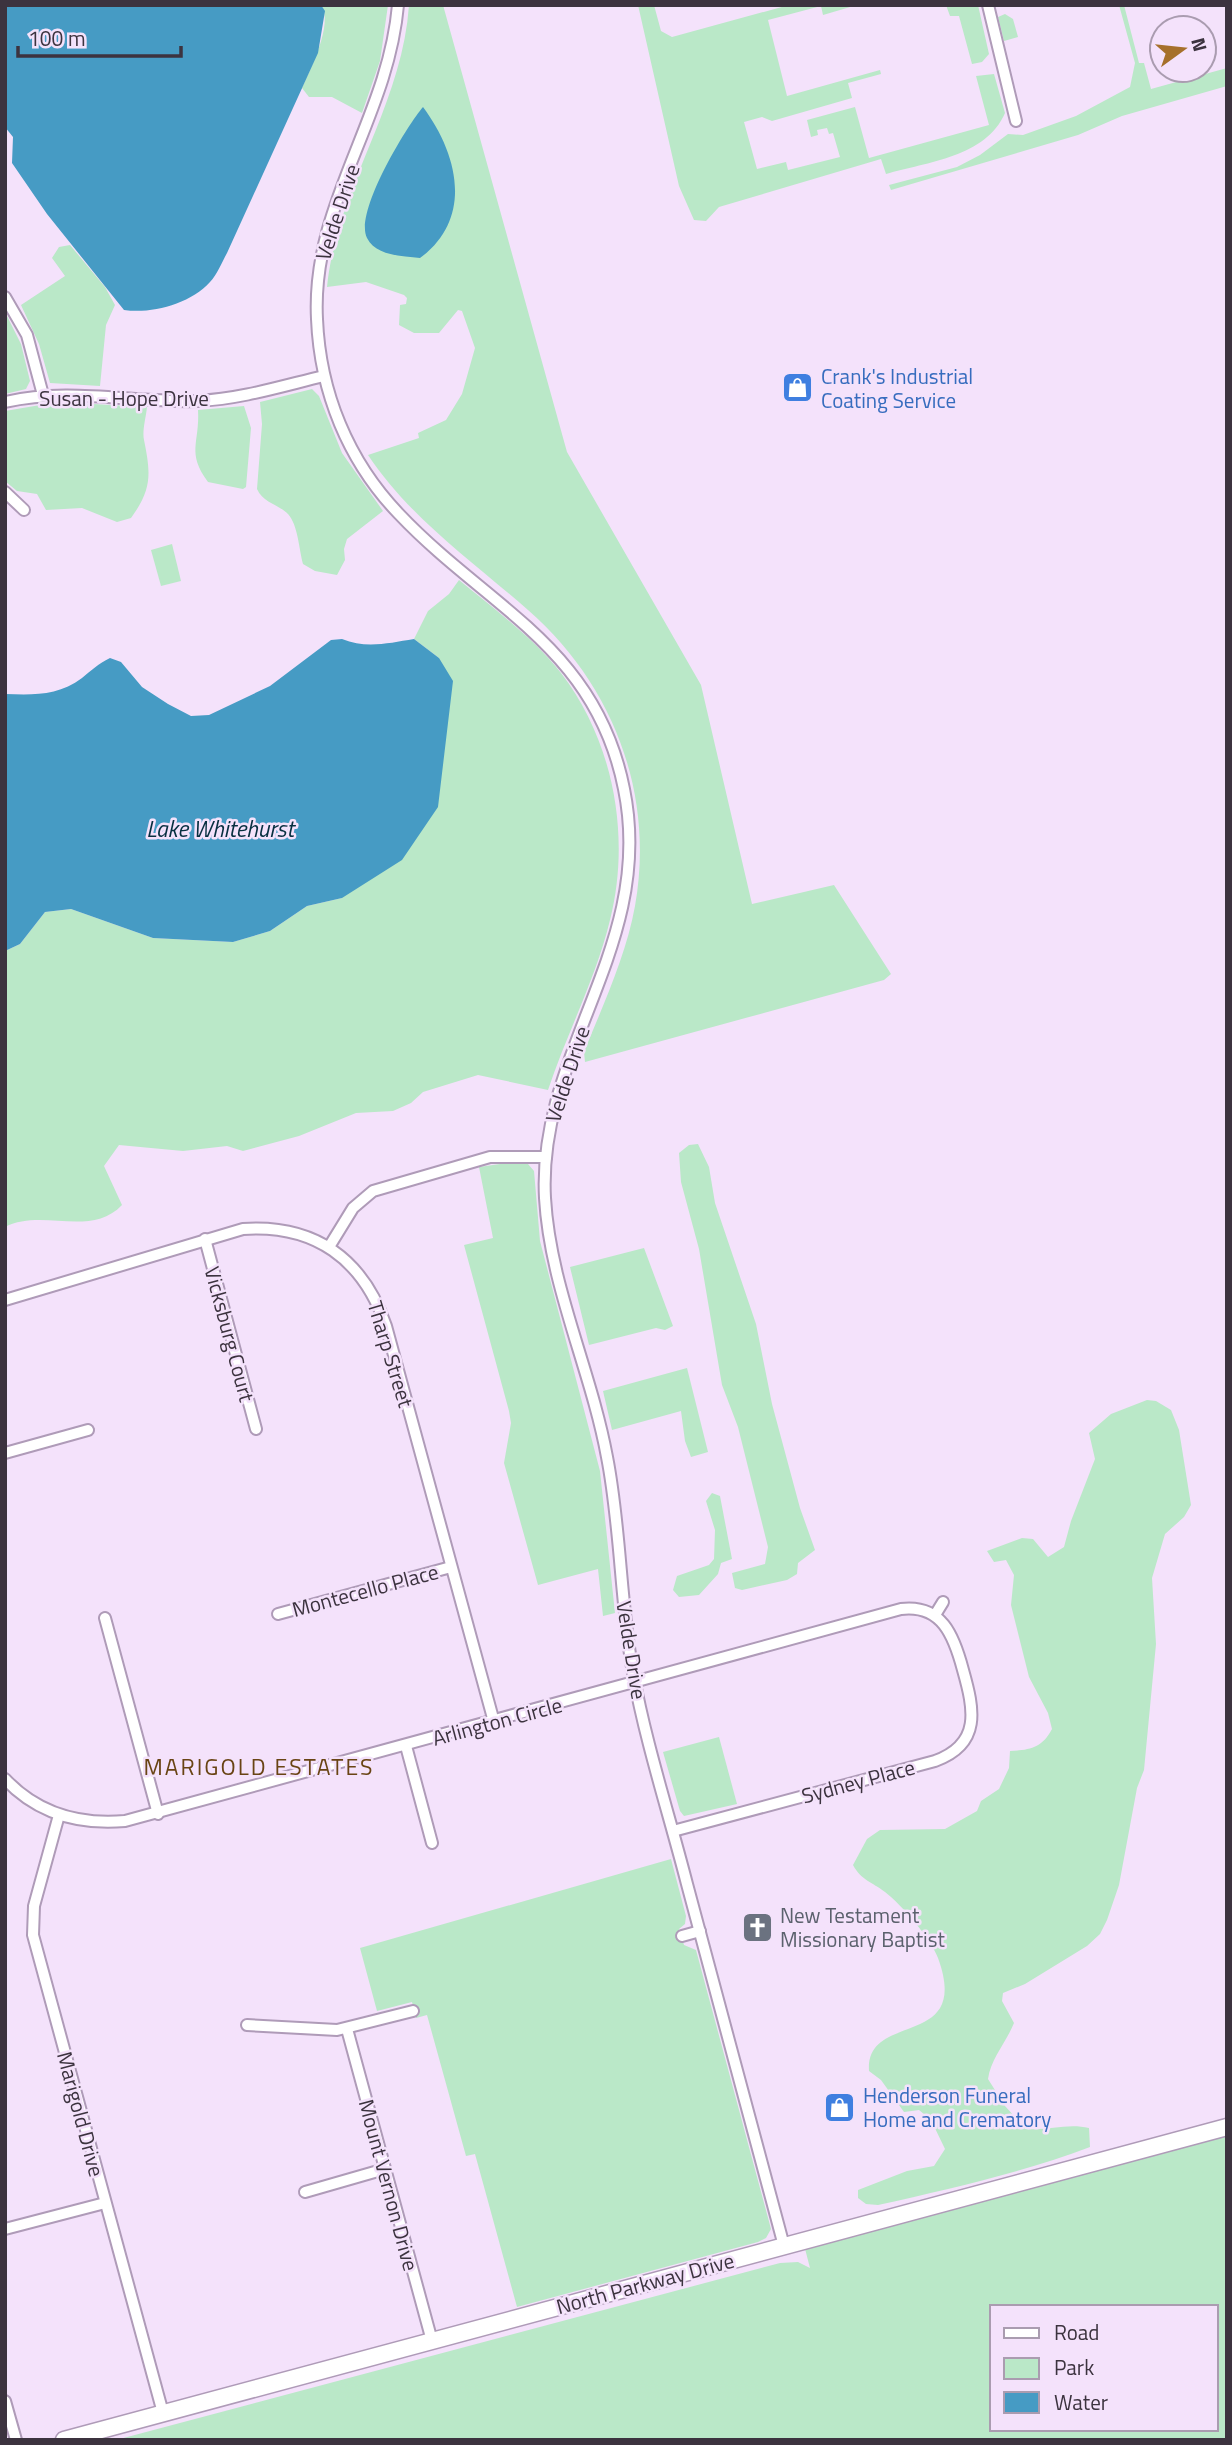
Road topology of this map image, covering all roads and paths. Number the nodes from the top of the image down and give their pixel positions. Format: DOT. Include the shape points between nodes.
graph roads {
  1 [pos="398,5"];
  2 [pos="988,5"];
  3 [pos="1016,121"];
  4 [pos="5,297"];
  5 [pos="324,376"];
  6 [pos="43,395"];
  7 [pos="5,402"];
  8 [pos="5,492"];
  9 [pos="24,510"];
  10 [pos="546,1157"];
  11 [pos="205,1239"];
  12 [pos="329,1247"];
  13 [pos="5,1300"];
  14 [pos="256,1429"];
  15 [pos="88,1430"];
  16 [pos="5,1453"];
  17 [pos="452,1567"];
  18 [pos="943,1602"];
  19 [pos="278,1614"];
  20 [pos="935,1615"];
  21 [pos="105,1618"];
  22 [pos="635,1683"];
  23 [pos="494,1722"];
  24 [pos="406,1746"];
  25 [pos="5,1779"];
  26 [pos="158,1814"];
  27 [pos="59,1815"];
  28 [pos="673,1831"];
  29 [pos="432,1843"];
  30 [pos="700,1931"];
  31 [pos="682,1936"];
  32 [pos="413,2011"];
  33 [pos="247,2025"];
  34 [pos="347,2029"];
  35 [pos="1227,2127"];
  36 [pos="385,2169"];
  37 [pos="305,2192"];
  38 [pos="105,2203"];
  39 [pos="5,2230"];
  40 [pos="784,2246"];
  41 [pos="432,2341"];
  42 [pos="5,2401"];
  43 [pos="163,2413"];
  44 [pos="16,2440"];
  45 [pos="64,2440"];
  1 -- 5 [label="street, Velde Drive" via="386,76 336,201 321,253 317,313"];
  2 -- 3 [label="street"];
  4 -- 6 [label="street" via="27,335"];
  5 -- 6 [label="street, Susan - Hope Drive" via="242,396 198,401"];
  5 -- 10 [label="street, Velde Drive" via="346,438 372,481 416,531 530,626 562,660 599,718 620,769 629,829 625,901 607,964 557,1095"];
  6 -- 7 [label="street, Susan - Hope Drive"];
  8 -- 9 [label="street"];
  10 -- 12 [label="street" via="490,1157 373,1191 353,1208"];
  10 -- 22 [label="street, Velde Drive" via="551,1240 607,1457"];
  11 -- 12 [label="street, Tharp Street" via="263,1228 295,1233"];
  11 -- 13 [label="street, Tharp Street"];
  11 -- 14 [label="street, Vicksburg Court"];
  12 -- 17 [label="street, Tharp Street" via="359,1272 382,1313"];
  15 -- 16 [label="street"];
  17 -- 19 [label="street, Montecello Place"];
  17 -- 23 [label="street, Tharp Street"];
  18 -- 20 [label="street"];
  20 -- 22 [label="street, Arlington Circle" via="901,1609"];
  20 -- 28 [label="street, Sydney Place" via="951,1632 973,1716 966,1738 949,1755"];
  21 -- 26 [label="street"];
  22 -- 23 [label="street, Arlington Circle"];
  22 -- 28 [label="street, Velde Drive"];
  23 -- 24 [label="street, Arlington Circle"];
  24 -- 26 [label="street, Arlington Circle"];
  24 -- 29 [label="street"];
  25 -- 27 [label="street, Arlington Circle" via="27,1799"];
  26 -- 27 [label="street, Arlington Circle" via="107,1823"];
  27 -- 38 [label="street, Marigold Drive" via="34,1906 33,1935"];
  28 -- 30 [label="street, Velde Drive"];
  30 -- 31 [label="street"];
  30 -- 40 [label="street, Velde Drive"];
  32 -- 34 [label="street"];
  33 -- 34 [label="street"];
  34 -- 36 [label="street, Mount Vernon Drive"];
  35 -- 40 [label="main road, North Parkway Drive"];
  36 -- 37 [label="street"];
  36 -- 41 [label="street, Mount Vernon Drive"];
  38 -- 39 [label="street"];
  38 -- 43 [label="street, Marigold Drive"];
  40 -- 41 [label="main road, North Parkway Drive"];
  41 -- 43 [label="main road, North Parkway Drive"];
  42 -- 44 [label="street"];
  43 -- 45 [label="main road, North Parkway Drive"];
}
